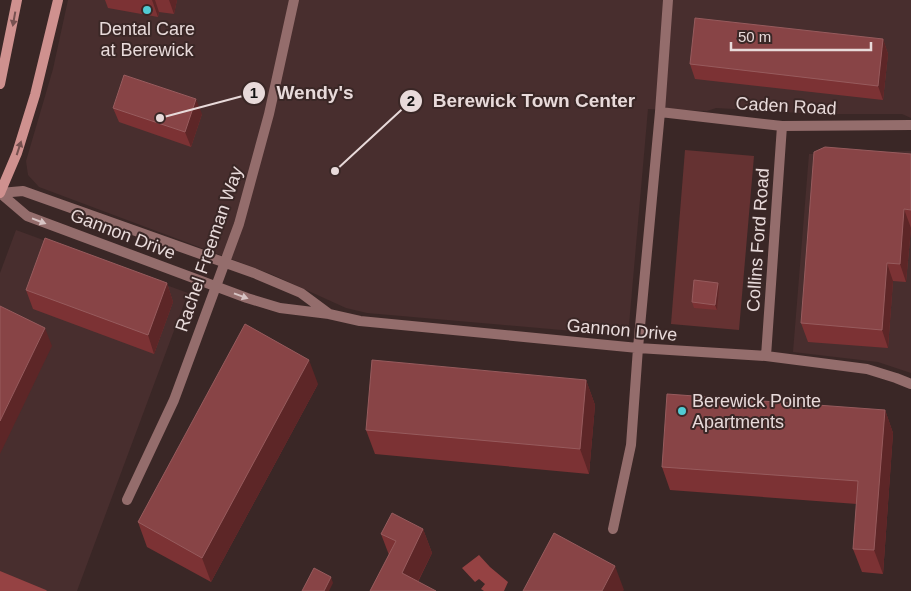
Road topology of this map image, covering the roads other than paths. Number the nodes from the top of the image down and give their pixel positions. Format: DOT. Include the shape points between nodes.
graph roads {
  1 [pos="17,0"];
  2 [pos="58,0"];
  3 [pos="294,0"];
  4 [pos="668,0"];
  5 [pos="0,84"];
  6 [pos="660,112"];
  7 [pos="911,125"];
  8 [pos="782,126"];
  9 [pos="0,193"];
  10 [pos="224,262"];
  11 [pos="215,286"];
  12 [pos="329,314"];
  13 [pos="638,348"];
  14 [pos="766,356"];
  15 [pos="911,384"];
  16 [pos="127,500"];
  17 [pos="613,529"];
  1 -- 5 [label="street, one-way"];
  9 -- 2 [label="street, one-way" via="17,153 35,95"];
  3 -- 10 [label="street, Rachel Freeman Way" via="270,114 239,224"];
  4 -- 6 [label="street"];
  6 -- 8 [label="street, Caden Road"];
  6 -- 13 [label="street"];
  7 -- 8 [label="street, Caden Road"];
  8 -- 14 [label="street, Collins Ford Road"];
  10 -- 11 [label="street, Rachel Freeman Way"];
  10 -- 11 [label="street, Gannon Drive, one-way" via="23,192 0,193 28,216"];
  10 -- 12 [label="street, Gannon Drive" via="301,293"];
  11 -- 12 [label="street, Gannon Drive, one-way" via="280,308"];
  11 -- 16 [label="street, Rachel Freeman Way" via="174,400"];
  12 -- 13 [label="street, Gannon Drive" via="360,321"];
  13 -- 14 [label="street, Gannon Drive"];
  13 -- 17 [label="street" via="631,446"];
  14 -- 15 [label="street, Gannon Drive" via="867,369"];
}
